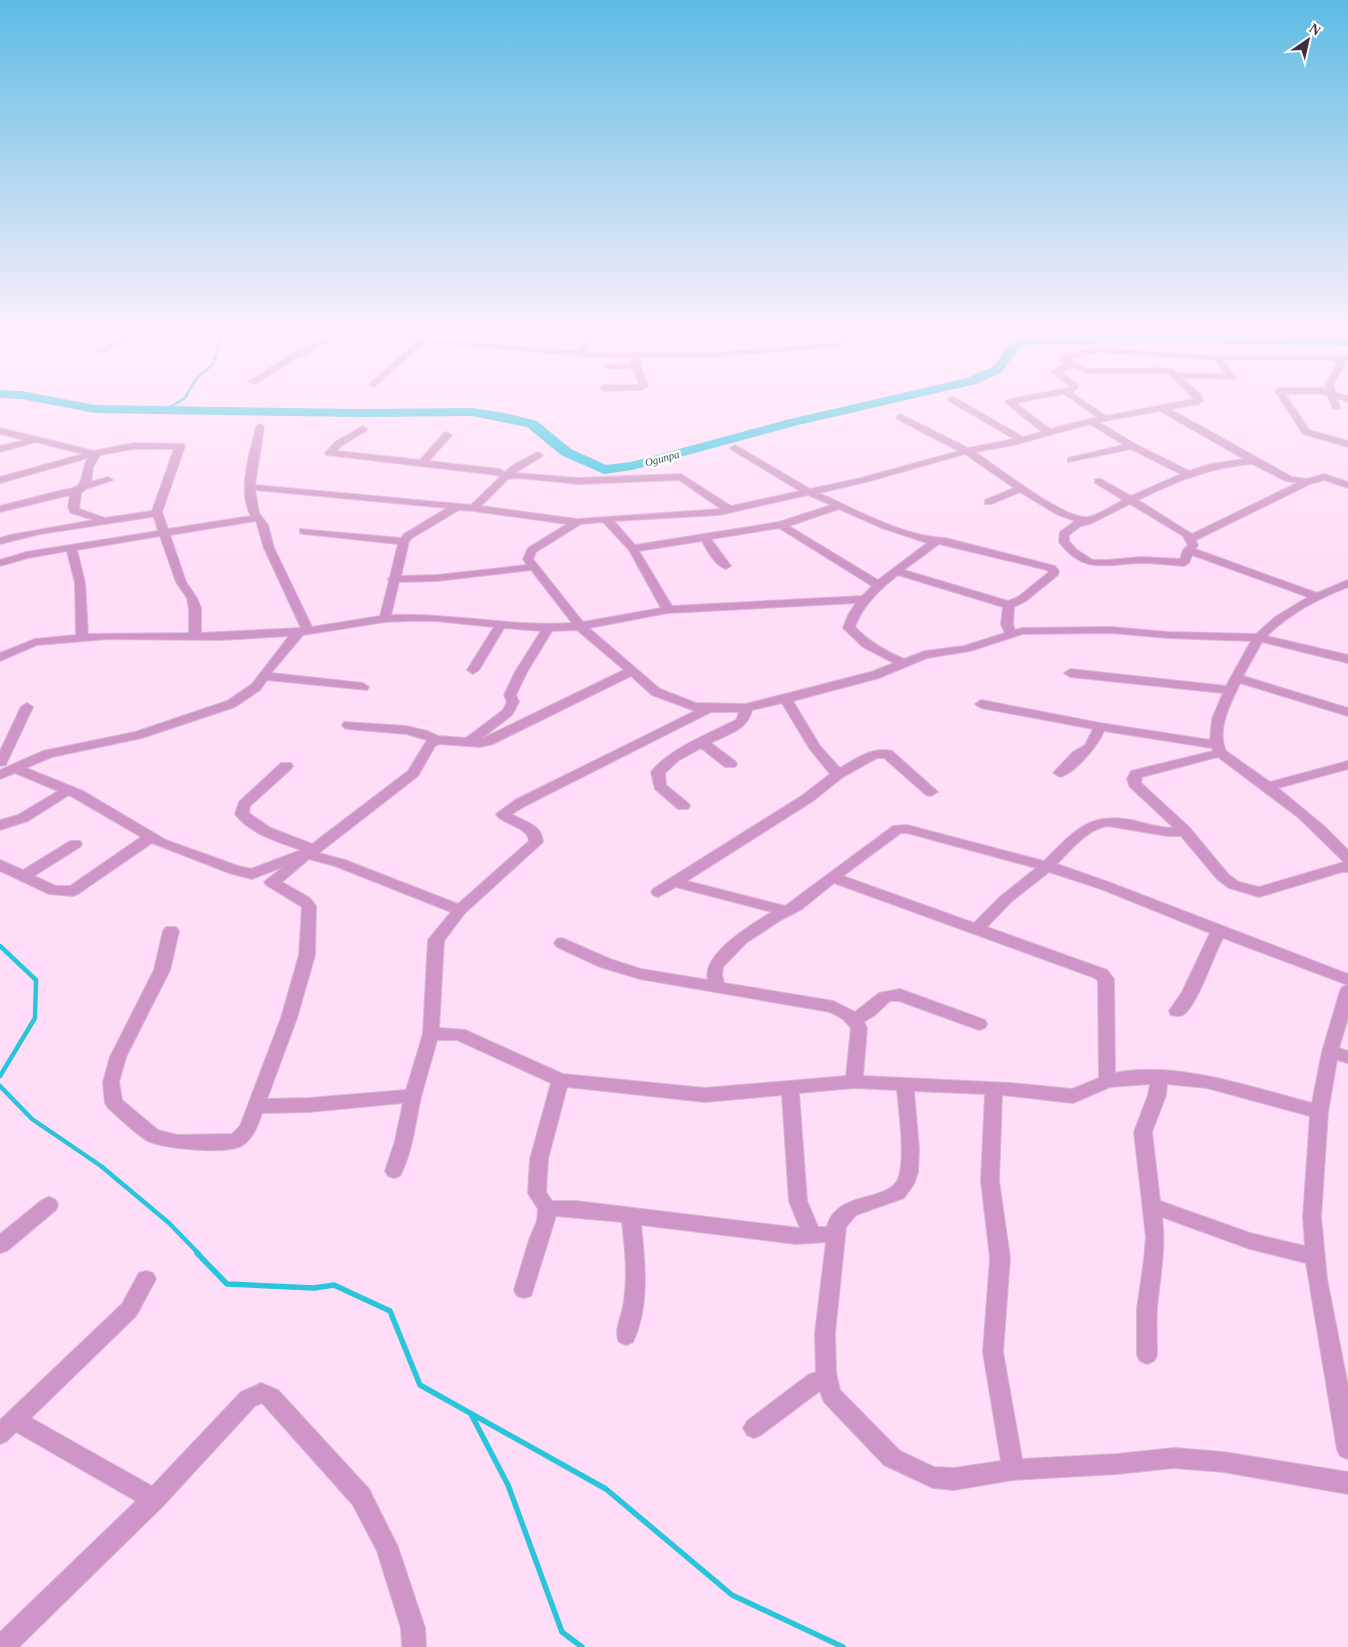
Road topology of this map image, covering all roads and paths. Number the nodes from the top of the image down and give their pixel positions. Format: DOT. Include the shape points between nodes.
graph roads {
  1 [pos="964,406"];
  2 [pos="1014,406"];
  3 [pos="1086,406"];
  4 [pos="1173,406"];
  5 [pos="1289,406"];
  6 [pos="1162,408"];
  7 [pos="900,417"];
  8 [pos="1105,419"];
  9 [pos="1091,421"];
  10 [pos="260,427"];
  11 [pos="364,429"];
  12 [pos="0,431"];
  13 [pos="1048,433"];
  14 [pos="447,435"];
  15 [pos="38,439"];
  16 [pos="1022,440"];
  17 [pos="1348,444"];
  18 [pos="1132,446"];
  19 [pos="735,448"];
  20 [pos="0,449"];
  21 [pos="967,451"];
  22 [pos="96,454"];
  23 [pos="538,455"];
  24 [pos="1071,460"];
  25 [pos="1254,461"];
  26 [pos="422,464"];
  27 [pos="1186,473"];
  28 [pos="506,477"];
  29 [pos="0,480"];
  30 [pos="108,480"];
  31 [pos="1098,481"];
  32 [pos="1307,482"];
  33 [pos="1348,485"];
  34 [pos="85,486"];
  35 [pos="251,488"];
  36 [pos="1022,488"];
  37 [pos="76,492"];
  38 [pos="809,492"];
  39 [pos="988,502"];
  40 [pos="1131,502"];
  41 [pos="841,505"];
  42 [pos="456,507"];
  43 [pos="473,508"];
  44 [pos="0,510"];
  45 [pos="730,510"];
  46 [pos="158,514"];
  47 [pos="258,518"];
  48 [pos="606,518"];
  49 [pos="1084,520"];
  50 [pos="106,521"];
  51 [pos="577,522"];
  52 [pos="781,525"];
  53 [pos="0,530"];
  54 [pos="304,531"];
  55 [pos="164,533"];
  56 [pos="19,535"];
  57 [pos="705,537"];
  58 [pos="1190,539"];
  59 [pos="0,541"];
  60 [pos="404,541"];
  61 [pos="935,542"];
  62 [pos="71,548"];
  63 [pos="633,549"];
  64 [pos="1188,550"];
  65 [pos="0,563"];
  66 [pos="726,566"];
  67 [pos="534,567"];
  68 [pos="898,572"];
  69 [pos="393,579"];
  70 [pos="1348,583"];
  71 [pos="878,586"];
  72 [pos="1316,596"];
  73 [pos="865,599"];
  74 [pos="1009,605"];
  75 [pos="668,610"];
  76 [pos="385,620"];
  77 [pos="501,624"];
  78 [pos="580,626"];
  79 [pos="548,628"];
  80 [pos="303,631"];
  81 [pos="1011,634"];
  82 [pos="195,636"];
  83 [pos="1259,638"];
  84 [pos="82,639"];
  85 [pos="0,657"];
  86 [pos="1348,659"];
  87 [pos="904,663"];
  88 [pos="473,670"];
  89 [pos="632,671"];
  90 [pos="1070,673"];
  91 [pos="263,676"];
  92 [pos="1233,684"];
  93 [pos="363,687"];
  94 [pos="786,699"];
  95 [pos="981,704"];
  96 [pos="27,707"];
  97 [pos="708,708"];
  98 [pos="746,708"];
  99 [pos="1348,712"];
  100 [pos="348,725"];
  101 [pos="1100,727"];
  102 [pos="436,740"];
  103 [pos="469,742"];
  104 [pos="703,744"];
  105 [pos="1218,749"];
  106 [pos="730,764"];
  107 [pos="1348,764"];
  108 [pos="286,766"];
  109 [pos="5,767"];
  110 [pos="1060,773"];
  111 [pos="838,774"];
  112 [pos="1268,787"];
  113 [pos="68,790"];
  114 [pos="931,792"];
  115 [pos="683,806"];
  116 [pos="0,826"];
  117 [pos="1184,830"];
  118 [pos="150,838"];
  119 [pos="75,844"];
  120 [pos="310,851"];
  121 [pos="1348,860"];
  122 [pos="0,865"];
  123 [pos="1047,866"];
  124 [pos="1348,867"];
  125 [pos="252,874"];
  126 [pos="25,875"];
  127 [pos="832,877"];
  128 [pos="272,882"];
  129 [pos="674,882"];
  130 [pos="658,892"];
  131 [pos="460,910"];
  132 [pos="787,911"];
  133 [pos="977,929"];
  134 [pos="171,930"];
  135 [pos="1218,931"];
  136 [pos="562,943"];
  137 [pos="1348,980"];
  138 [pos="717,986"];
  139 [pos="1348,991"];
  140 [pos="1178,1011"];
  141 [pos="855,1020"];
  142 [pos="980,1024"];
  143 [pos="431,1034"];
  144 [pos="1330,1052"];
  145 [pos="1348,1057"];
  146 [pos="1159,1077"];
  147 [pos="560,1080"];
  148 [pos="1107,1081"];
  149 [pos="854,1082"];
  150 [pos="905,1083"];
  151 [pos="790,1087"];
  152 [pos="994,1088"];
  153 [pos="413,1096"];
  154 [pos="257,1106"];
  155 [pos="1320,1112"];
  156 [pos="394,1171"];
  157 [pos="49,1205"];
  158 [pos="1150,1205"];
  159 [pos="547,1208"];
  160 [pos="631,1217"];
  161 [pos="836,1234"];
  162 [pos="813,1236"];
  163 [pos="0,1245"];
  164 [pos="1315,1257"];
  165 [pos="146,1280"];
  166 [pos="524,1290"];
  167 [pos="626,1336"];
  168 [pos="1147,1355"];
  169 [pos="828,1378"];
  170 [pos="6,1427"];
  171 [pos="754,1428"];
  172 [pos="1348,1448"];
  173 [pos="1012,1470"];
  174 [pos="1348,1483"];
  175 [pos="154,1499"];
  176 [pos="2,1647"];
  177 [pos="414,1647"];
  1 -- 16 [label="street"];
  2 -- 13 [label="street"];
  3 -- 8 [label="street"];
  4 -- 6 [label="street"];
  5 -- 17 [label="street" via="1306,432"];
  6 -- 8 [label="street"];
  6 -- 25 [label="street"];
  7 -- 21 [label="street"];
  8 -- 9 [label="street"];
  9 -- 13 [label="street"];
  9 -- 18 [label="street"];
  10 -- 35 [label="street"];
  11 -- 26 [label="street" via="338,444 330,453"];
  12 -- 15 [label="street"];
  13 -- 16 [label="street"];
  14 -- 26 [label="street"];
  15 -- 20 [label="street"];
  15 -- 22 [label="street"];
  16 -- 21 [label="street"];
  18 -- 24 [label="street"];
  18 -- 27 [label="street"];
  19 -- 38 [label="street"];
  21 -- 36 [label="street"];
  21 -- 38 [label="street"];
  22 -- 29 [label="street"];
  22 -- 34 [label="street" via="88,468"];
  22 -- 46 [label="street" via="132,446 181,447"];
  23 -- 28 [label="street"];
  25 -- 27 [label="street"];
  25 -- 32 [label="street" via="1289,479"];
  26 -- 28 [label="street" via="499,472"];
  27 -- 40 [label="street"];
  28 -- 43 [label="street"];
  28 -- 45 [label="street" via="520,475 579,481 681,477"];
  30 -- 34 [label="street"];
  31 -- 40 [label="street"];
  32 -- 33 [label="street" via="1324,477 1341,478"];
  32 -- 58 [label="street"];
  34 -- 37 [label="street"];
  35 -- 42 [label="street"];
  35 -- 47 [label="street" via="254,514"];
  36 -- 39 [label="street"];
  36 -- 49 [label="street" via="1062,514"];
  37 -- 44 [label="street"];
  37 -- 50 [label="street" via="75,511"];
  38 -- 41 [label="street"];
  38 -- 45 [label="street"];
  40 -- 49 [label="street"];
  40 -- 58 [label="street" via="1182,531"];
  41 -- 52 [label="street"];
  41 -- 61 [label="street" via="886,526"];
  42 -- 43 [label="street"];
  42 -- 60 [label="street"];
  43 -- 51 [label="street"];
  45 -- 48 [label="street"];
  46 -- 50 [label="street"];
  46 -- 55 [label="street"];
  47 -- 55 [label="street"];
  47 -- 80 [label="street"];
  48 -- 51 [label="street"];
  48 -- 63 [label="street"];
  49 -- 64 [label="street" via="1086,522 1064,534 1064,542 1082,560 1108,565 1141,560 1184,563"];
  50 -- 56 [label="street"];
  51 -- 67 [label="street" via="532,550 528,559"];
  52 -- 57 [label="street"];
  52 -- 71 [label="street"];
  53 -- 56 [label="street"];
  54 -- 60 [label="street"];
  55 -- 62 [label="street"];
  55 -- 82 [label="street" via="181,582 194,603"];
  56 -- 59 [label="street"];
  57 -- 63 [label="street"];
  57 -- 66 [label="street"];
  58 -- 64 [label="street" via="1193,545"];
  60 -- 69 [label="street"];
  61 -- 68 [label="street"];
  61 -- 74 [label="street" via="945,541 1054,571 1022,599"];
  62 -- 65 [label="street"];
  62 -- 84 [label="street" via="80,583"];
  63 -- 75 [label="street"];
  64 -- 72 [label="street"];
  67 -- 69 [label="street" via="446,577"];
  67 -- 78 [label="street"];
  68 -- 71 [label="street"];
  68 -- 74 [label="street"];
  69 -- 76 [label="street"];
  70 -- 72 [label="street"];
  71 -- 73 [label="street"];
  72 -- 83 [label="street" via="1294,608"];
  73 -- 75 [label="street"];
  73 -- 87 [label="street" via="851,618 849,628 857,638 881,654"];
  74 -- 81 [label="street" via="1007,624"];
  75 -- 78 [label="street"];
  76 -- 77 [label="street" via="435,618"];
  76 -- 80 [label="street"];
  77 -- 79 [label="street"];
  77 -- 88 [label="street"];
  78 -- 79 [label="street"];
  78 -- 89 [label="street"];
  79 -- 103 [label="street" via="510,695 513,702 508,712"];
  80 -- 82 [label="street"];
  80 -- 91 [label="street"];
  81 -- 83 [label="street" via="1022,631 1111,630"];
  81 -- 87 [label="street" via="966,649 925,655"];
  82 -- 84 [label="street" via="129,635"];
  83 -- 86 [label="street"];
  83 -- 92 [label="street"];
  84 -- 85 [label="street" via="35,642"];
  87 -- 94 [label="street"];
  89 -- 97 [label="street" via="656,692 694,707"];
  89 -- 103 [label="street" via="495,738 480,743"];
  90 -- 92 [label="street"];
  91 -- 93 [label="street"];
  91 -- 109 [label="street" via="256,686 231,704 138,735 48,754"];
  92 -- 99 [label="street"];
  92 -- 105 [label="street" via="1218,718"];
  94 -- 98 [label="street"];
  94 -- 111 [label="street" via="815,748"];
  95 -- 101 [label="street"];
  96 -- 109 [label="street"];
  97 -- 98 [label="street"];
  97 -- 131 [label="street" via="503,814 507,819 533,830 536,842"];
  98 -- 104 [label="street" via="744,719"];
  100 -- 102 [label="street" via="406,730"];
  101 -- 105 [label="street"];
  101 -- 110 [label="street" via="1084,754 1078,755"];
  102 -- 103 [label="street"];
  102 -- 120 [label="street" via="430,744 413,773"];
  104 -- 106 [label="street"];
  104 -- 115 [label="street" via="658,772 660,786"];
  105 -- 112 [label="street"];
  105 -- 117 [label="street" via="1136,774 1134,778 1136,784"];
  107 -- 112 [label="street"];
  108 -- 120 [label="street" via="244,805 242,814 251,822"];
  109 -- 113 [label="street"];
  111 -- 114 [label="street" via="882,753"];
  111 -- 129 [label="street" via="808,798"];
  112 -- 121 [label="street" via="1322,831"];
  113 -- 116 [label="street" via="23,818"];
  113 -- 118 [label="street"];
  117 -- 123 [label="street" via="1170,832 1117,821 1098,823 1088,828"];
  117 -- 124 [label="street" via="1223,877 1246,890 1259,892"];
  118 -- 125 [label="street"];
  118 -- 126 [label="street" via="73,891 54,890"];
  119 -- 126 [label="street"];
  120 -- 125 [label="street"];
  120 -- 128 [label="street"];
  120 -- 131 [label="street" via="316,858 340,863"];
  122 -- 126 [label="street"];
  123 -- 127 [label="street" via="898,829"];
  123 -- 133 [label="street" via="1006,898"];
  123 -- 135 [label="street"];
  125 -- 128 [label="street"];
  127 -- 132 [label="street"];
  127 -- 133 [label="street"];
  128 -- 154 [label="street" via="309,906 307,955 289,1018"];
  129 -- 130 [label="street"];
  129 -- 132 [label="street"];
  131 -- 143 [label="street" via="436,940"];
  132 -- 138 [label="street" via="741,938 723,957 714,974"];
  133 -- 148 [label="street" via="1101,974 1106,979"];
  134 -- 154 [label="street" via="162,970 118,1057 110,1082 114,1104 153,1136 177,1142 208,1143 236,1141 247,1130"];
  135 -- 137 [label="street"];
  135 -- 140 [label="street" via="1186,1001"];
  136 -- 138 [label="street" via="605,963 640,974"];
  138 -- 141 [label="street" via="833,1007"];
  139 -- 144 [label="street"];
  141 -- 142 [label="street" via="888,994 900,995"];
  141 -- 149 [label="street" via="858,1028"];
  143 -- 147 [label="street" via="459,1034"];
  143 -- 153 [label="street"];
  144 -- 145 [label="street"];
  144 -- 155 [label="street"];
  146 -- 148 [label="street"];
  146 -- 155 [label="street" via="1207,1082"];
  146 -- 158 [label="street" via="1157,1095 1143,1132"];
  147 -- 151 [label="street" via="705,1095"];
  147 -- 159 [label="street" via="539,1159 537,1193"];
  148 -- 152 [label="street" via="1073,1096"];
  149 -- 150 [label="street"];
  149 -- 151 [label="street"];
  150 -- 152 [label="street"];
  150 -- 161 [label="street" via="910,1149 905,1184 898,1193 849,1210 837,1224"];
  151 -- 162 [label="street" via="798,1200"];
  152 -- 173 [label="street" via="990,1181 1000,1258 993,1352"];
  153 -- 154 [label="street"];
  153 -- 156 [label="street"];
  155 -- 164 [label="street" via="1312,1217"];
  157 -- 163 [label="street"];
  158 -- 164 [label="street" via="1250,1241"];
  158 -- 168 [label="street" via="1156,1237 1147,1309"];
  159 -- 160 [label="street"];
  159 -- 166 [label="street" via="546,1221"];
  160 -- 162 [label="street"];
  160 -- 167 [label="street" via="636,1268 634,1302"];
  161 -- 162 [label="street"];
  161 -- 169 [label="street" via="825,1334"];
  164 -- 172 [label="street"];
  165 -- 170 [label="street" via="128,1310"];
  169 -- 171 [label="street" via="815,1382"];
  169 -- 173 [label="street" via="831,1395 892,1458 933,1477 954,1478"];
  170 -- 175 [label="street"];
  173 -- 174 [label="street" via="1174,1458 1223,1462"];
  175 -- 176 [label="street"];
  175 -- 177 [label="street" via="248,1399 260,1393 271,1397 361,1497 387,1547 413,1628"];
}
